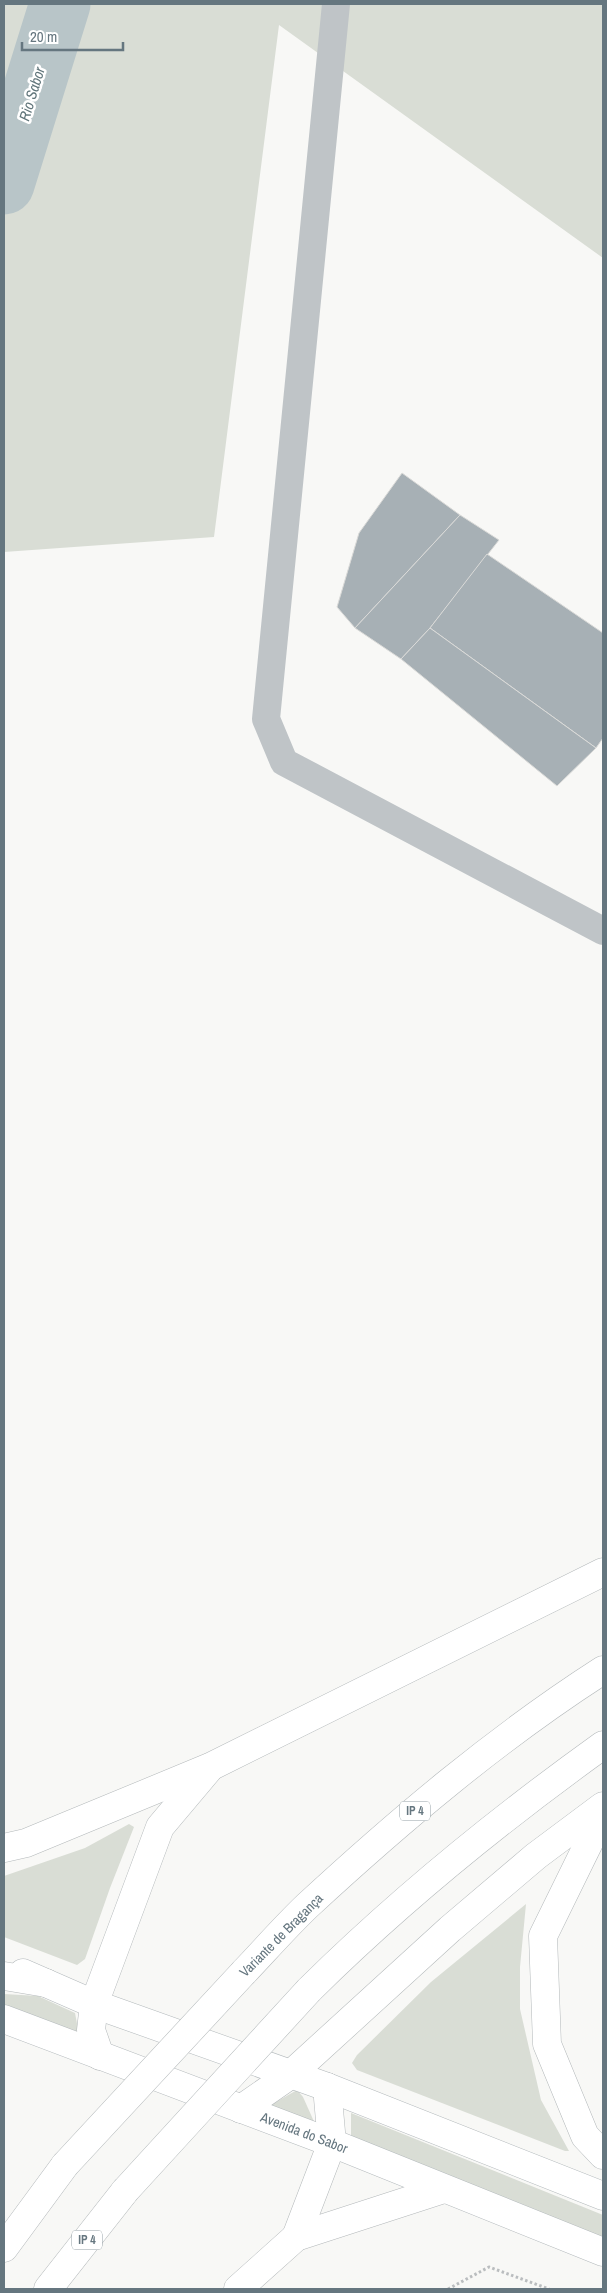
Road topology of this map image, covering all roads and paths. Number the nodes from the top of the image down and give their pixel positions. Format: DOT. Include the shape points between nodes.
graph roads {
  1 [pos="336,4"];
  2 [pos="603,931"];
  3 [pos="603,1572"];
  4 [pos="603,1670"];
  5 [pos="603,1745"];
  6 [pos="210,1767"];
  7 [pos="603,1806"];
  8 [pos="603,1814"];
  9 [pos="4,1848"];
  10 [pos="4,1965"];
  11 [pos="4,1976"];
  12 [pos="46,1983"];
  13 [pos="94,2004"];
  14 [pos="4,2019"];
  15 [pos="100,2056"];
  16 [pos="290,2075"];
  17 [pos="326,2087"];
  18 [pos="241,2109"];
  19 [pos="332,2143"];
  20 [pos="603,2155"];
  21 [pos="444,2189"];
  22 [pos="603,2196"];
  23 [pos="296,2237"];
  24 [pos="4,2248"];
  25 [pos="603,2252"];
  26 [pos="48,2289"];
  27 [pos="238,2289"];
  28 [pos="448,2289"];
  29 [pos="549,2289"];
  1 -- 2 [label="street" via="266,720 284,762"];
  3 -- 6 [label="main road"];
  4 -- 24 [label="main road, Variante de Bragança / IP 4, bridge" via="560,1698 439,1790 306,1907 65,2165"];
  5 -- 26 [label="main road, IP 4, bridge" via="540,1791 367,1933 309,1990 125,2190"];
  6 -- 9 [label="main road" via="26,1843"];
  6 -- 13 [label="main road" via="160,1827"];
  7 -- 16 [label="main road" via="536,1856 450,1929"];
  8 -- 20 [label="main road" via="543,1936 547,2044 585,2136"];
  10 -- 12 [label="main road"];
  11 -- 12 [label="main road"];
  12 -- 13 [label="main road"];
  13 -- 15 [label="main road" via="91,2030"];
  13 -- 16 [label="main road"];
  14 -- 15 [label="main road, Avenida do Sabor"];
  15 -- 18 [label="main road, Avenida do Sabor"];
  16 -- 17 [label="main road"];
  16 -- 18 [label="main road"];
  17 -- 19 [label="main road"];
  17 -- 22 [label="main road"];
  18 -- 19 [label="main road, Avenida do Sabor"];
  19 -- 21 [label="main road, Avenida do Sabor"];
  19 -- 23 [label="main road"];
  21 -- 23 [label="main road"];
  21 -- 25 [label="main road, Avenida do Sabor"];
  23 -- 27 [label="main road"];
  28 -- 29 [label="path" via="490,2266"];
}
